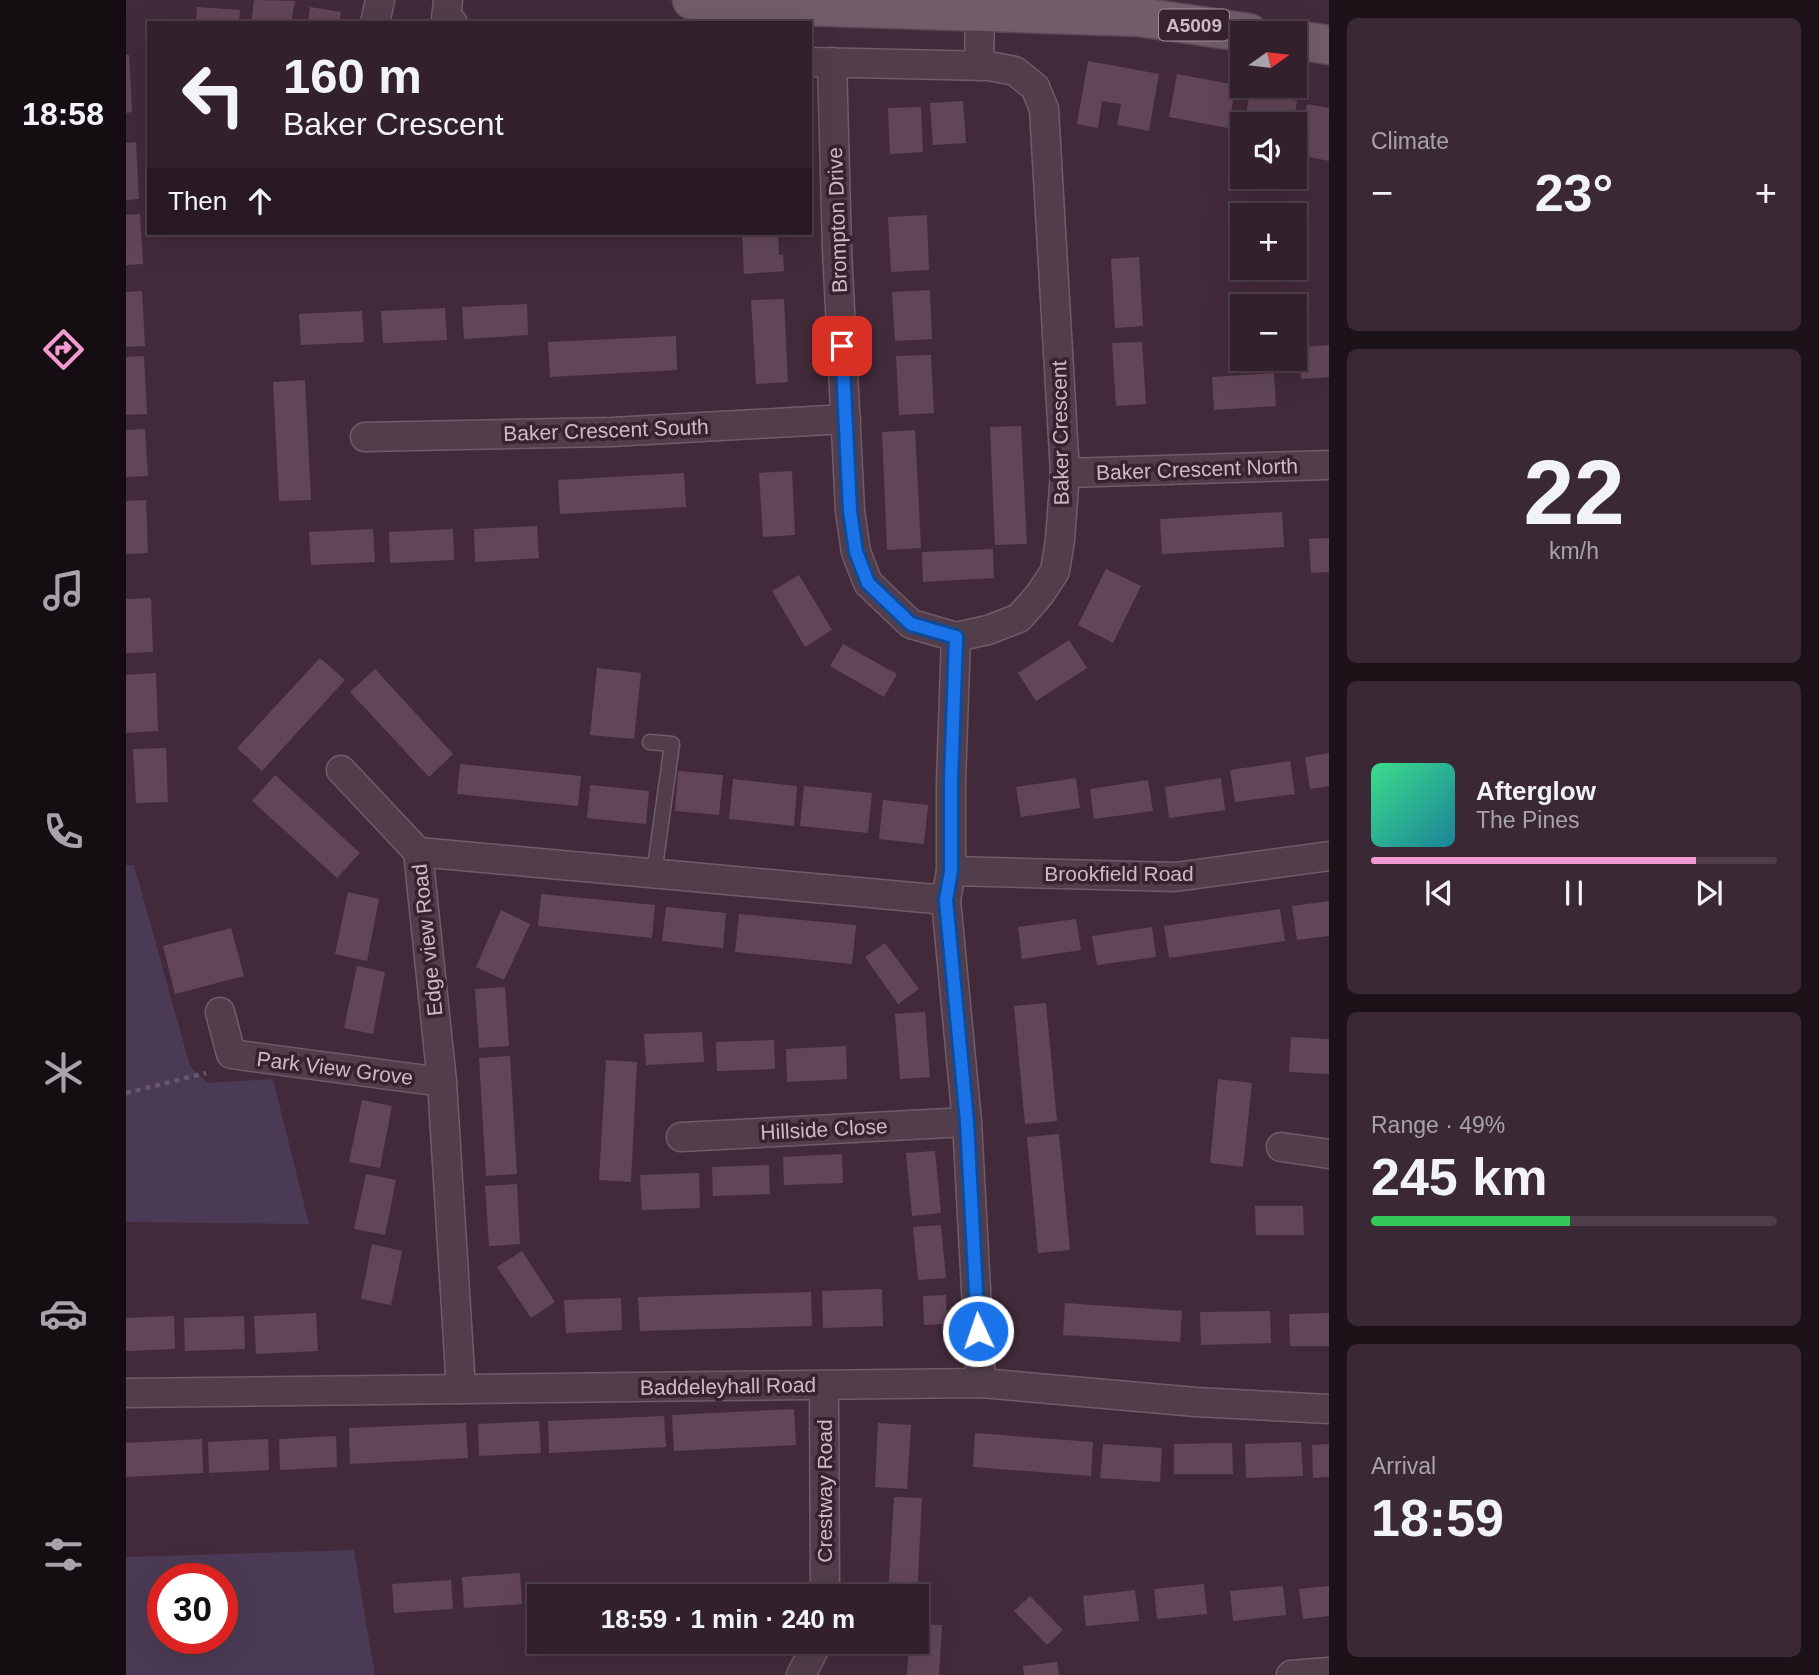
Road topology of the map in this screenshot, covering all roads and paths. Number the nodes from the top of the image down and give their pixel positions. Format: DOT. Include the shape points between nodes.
graph roads {
  1 [pos="380,0"];
  2 [pos="448,0"];
  3 [pos="692,0"];
  4 [pos="735,2"];
  5 [pos="957,7"];
  6 [pos="1139,8"];
  7 [pos="375,21"];
  8 [pos="448,21"];
  9 [pos="1230,29"];
  10 [pos="1307,42"];
  11 [pos="1329,46"];
  12 [pos="821,62"];
  13 [pos="979,66"];
  14 [pos="846,419"];
  15 [pos="365,437"];
  16 [pos="1329,465"];
  17 [pos="1065,473"];
  18 [pos="956,637"];
  19 [pos="650,741"];
  20 [pos="341,770"];
  21 [pos="418,852"];
  22 [pos="1329,856"];
  23 [pos="951,871"];
  24 [pos="654,874"];
  25 [pos="946,900"];
  26 [pos="220,1012"];
  27 [pos="206,1073"];
  28 [pos="442,1082"];
  29 [pos="126,1093"];
  30 [pos="967,1122"];
  31 [pos="681,1136"];
  32 [pos="1281,1147"];
  33 [pos="1329,1154"];
  34 [pos="981,1383"];
  35 [pos="824,1386"];
  36 [pos="461,1389"];
  37 [pos="126,1393"];
  38 [pos="1329,1409"];
  39 [pos="825,1584"];
  40 [pos="812,1654"];
  41 [pos="1329,1672"];
  42 [pos="801,1675"];
  43 [pos="1291,1675"];
  1 -- 7 [label="street"];
  2 -- 8 [label="street"];
  3 -- 4 [label="main road, A5009"];
  4 -- 5 [label="main road, A5009"];
  5 -- 6 [label="main road, A5009"];
  5 -- 13 [label="street"];
  6 -- 9 [label="main road, A5009"];
  10 -- 11 [label="main road"];
  12 -- 13 [label="street, Baker Crescent"];
  12 -- 14 [label="street, Brompton Drive"];
  13 -- 17 [label="street, Baker Crescent" via="1015,71 1035,87 1044,109"];
  14 -- 15 [label="street, Baker Crescent South" via="612,432"];
  14 -- 18 [label="street, Baker Crescent" via="850,511 856,552 868,583 911,624"];
  16 -- 17 [label="street, Baker Crescent North"];
  17 -- 18 [label="street, Baker Crescent" via="1060,540 1050,579 1019,618"];
  18 -- 23 [label="street"];
  19 -- 24 [label="lane" via="671,744"];
  20 -- 21 [label="street"];
  21 -- 24 [label="street, Edge view Road"];
  21 -- 28 [label="street, Edge view Road"];
  22 -- 23 [label="street, Brookfield Road" via="1175,877"];
  23 -- 25 [label="street"];
  24 -- 25 [label="street, Edge view Road"];
  25 -- 30 [label="street"];
  26 -- 28 [label="street, Park View Grove" via="231,1054"];
  27 -- 29 [label="path"];
  28 -- 36 [label="street, Edge view Road"];
  30 -- 31 [label="street, Hillside Close"];
  30 -- 34 [label="street"];
  32 -- 33 [label="street"];
  34 -- 35 [label="street, Baddeleyhall Road"];
  34 -- 38 [label="street, Baddeleyhall Road"];
  35 -- 36 [label="street, Baddeleyhall Road"];
  35 -- 39 [label="street, Crestway Road"];
  36 -- 37 [label="street, Baddeleyhall Road"];
  40 -- 42 [label="street"];
  41 -- 43 [label="street"];
}
